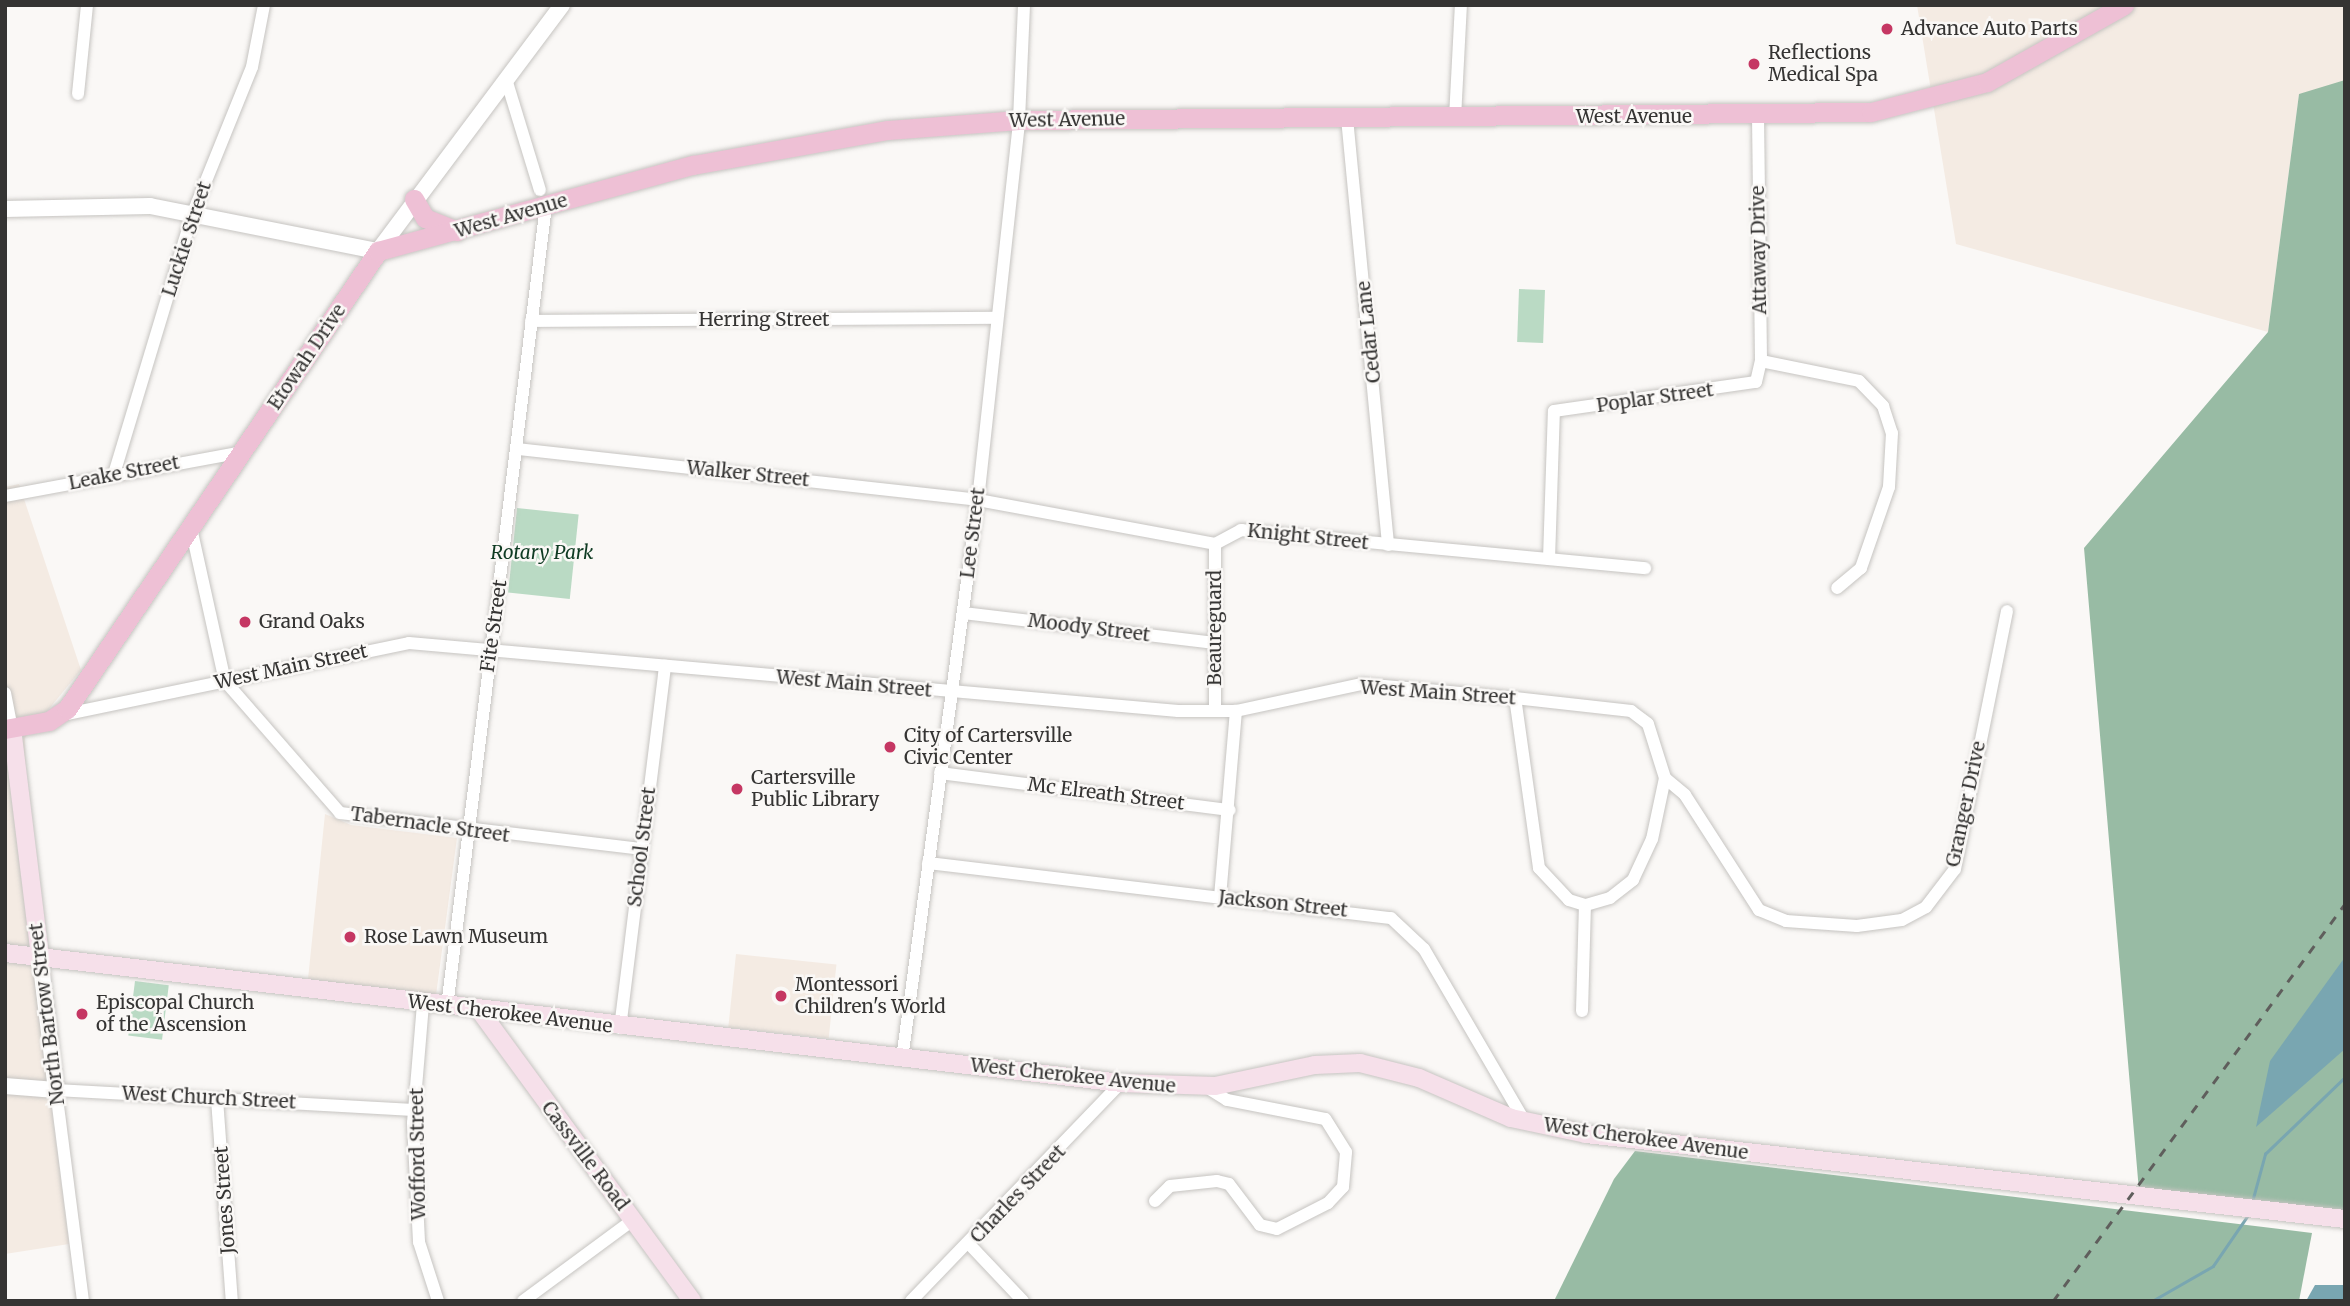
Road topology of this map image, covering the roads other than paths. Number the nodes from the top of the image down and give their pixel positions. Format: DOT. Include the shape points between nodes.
graph roads {
  1 [pos="87,5"];
  2 [pos="264,5"];
  3 [pos="562,5"];
  4 [pos="1024,5"];
  5 [pos="1461,5"];
  6 [pos="2124,5"];
  7 [pos="506,79"];
  8 [pos="78,94"];
  9 [pos="1758,117"];
  10 [pos="1348,118"];
  11 [pos="1455,118"];
  12 [pos="1019,120"];
  13 [pos="543,197"];
  14 [pos="414,199"];
  15 [pos="5,209"];
  16 [pos="193,213"];
  17 [pos="457,231"];
  18 [pos="378,251"];
  19 [pos="996,318"];
  20 [pos="531,321"];
  21 [pos="1761,361"];
  22 [pos="1756,382"];
  23 [pos="518,449"];
  24 [pos="243,452"];
  25 [pos="114,474"];
  26 [pos="5,496"];
  27 [pos="978,500"];
  28 [pos="191,528"];
  29 [pos="1215,544"];
  30 [pos="1388,545"];
  31 [pos="1549,559"];
  32 [pos="1645,568"];
  33 [pos="1837,588"];
  34 [pos="2007,611"];
  35 [pos="963,613"];
  36 [pos="1215,643"];
  37 [pos="490,649"];
  38 [pos="665,666"];
  39 [pos="225,681"];
  40 [pos="5,693"];
  41 [pos="953,693"];
  42 [pos="1515,698"];
  43 [pos="1236,710"];
  44 [pos="1215,711"];
  45 [pos="62,715"];
  46 [pos="9,729"];
  47 [pos="940,773"];
  48 [pos="1665,778"];
  49 [pos="1230,810"];
  50 [pos="469,832"];
  51 [pos="641,849"];
  52 [pos="929,863"];
  53 [pos="1220,897"];
  54 [pos="1585,905"];
  55 [pos="5,953"];
  56 [pos="40,957"];
  57 [pos="424,1004"];
  58 [pos="447,1007"];
  59 [pos="480,1011"];
  60 [pos="1582,1012"];
  61 [pos="518,1015"];
  62 [pos="620,1028"];
  63 [pos="507,1048"];
  64 [pos="902,1059"];
  65 [pos="1121,1083"];
  66 [pos="5,1086"];
  67 [pos="1206,1087"];
  68 [pos="56,1090"];
  69 [pos="217,1099"];
  70 [pos="413,1110"];
  71 [pos="1525,1122"];
  72 [pos="1155,1201"];
  73 [pos="2345,1219"];
  74 [pos="633,1220"];
  75 [pos="970,1245"];
  76 [pos="83,1301"];
  77 [pos="232,1301"];
  78 [pos="438,1301"];
  79 [pos="523,1301"];
  80 [pos="692,1301"];
  81 [pos="911,1301"];
  82 [pos="1023,1301"];
  1 -- 8 [label="street"];
  2 -- 16 [label="street, Luckie Street" via="252,67"];
  3 -- 7 [label="street, Etowah Drive"];
  4 -- 12 [label="street, Lee Street"];
  5 -- 11 [label="street"];
  6 -- 9 [label="main road, West Avenue" via="2034,59 1952,94 1871,112"];
  7 -- 13 [label="street, Fite Street"];
  7 -- 14 [label="street, Etowah Drive"];
  9 -- 11 [label="main road, West Avenue"];
  9 -- 21 [label="street, Attaway Drive"];
  10 -- 11 [label="main road, West Avenue"];
  10 -- 12 [label="main road, West Avenue"];
  10 -- 30 [label="street, Cedar Lane"];
  12 -- 13 [label="main road, West Avenue" via="839,135"];
  12 -- 19 [label="street, Lee Street"];
  13 -- 17 [label="main road, West Avenue"];
  13 -- 20 [label="street, Fite Street"];
  14 -- 17 [label="main road" via="425,218"];
  14 -- 18 [label="street, Etowah Drive"];
  15 -- 16 [label="street, West Avenue" via="109,203"];
  16 -- 18 [label="street, West Avenue"];
  16 -- 25 [label="street, Luckie Street"];
  17 -- 18 [label="main road, West Avenue"];
  18 -- 24 [label="main road, Etowah Drive"];
  19 -- 20 [label="street, Herring Street"];
  19 -- 27 [label="street, Lee Street"];
  20 -- 23 [label="street, Fite Street"];
  21 -- 22 [label="street, Attaway Drive"];
  21 -- 33 [label="street" via="1859,381 1877,393 1886,415 1892,433 1889,488 1861,568"];
  22 -- 31 [label="street, Poplar Street" via="1553,411"];
  23 -- 27 [label="street, Walker Street"];
  23 -- 37 [label="street, Fite Street"];
  24 -- 25 [label="street, Leake Street"];
  24 -- 28 [label="main road, Etowah Drive"];
  25 -- 26 [label="street, Leake Street"];
  27 -- 29 [label="street"];
  27 -- 35 [label="street, Lee Street"];
  28 -- 39 [label="street, Tabernacle Street"];
  28 -- 45 [label="main road, Etowah Drive"];
  29 -- 30 [label="street, Knight Street" via="1241,530"];
  29 -- 36 [label="street, Beaureguard"];
  30 -- 31 [label="street, Knight Street"];
  31 -- 32 [label="street, Knight Street"];
  34 -- 48 [label="street, Granger Drive" via="1955,869 1926,907 1902,920 1857,926 1786,921 1759,910 1685,795"];
  35 -- 36 [label="street, Moody Street"];
  35 -- 41 [label="street, Lee Street"];
  36 -- 44 [label="street, Beaureguard"];
  37 -- 38 [label="street, West Main Street"];
  37 -- 39 [label="street, West Main Street" via="396,644"];
  37 -- 50 [label="street, Fite Street"];
  38 -- 41 [label="street, West Main Street"];
  38 -- 51 [label="street, School Street"];
  39 -- 45 [label="street, West Main Street"];
  39 -- 50 [label="street, Tabernacle Street" via="340,813"];
  40 -- 46 [label="street"];
  41 -- 44 [label="street, West Main Street"];
  41 -- 47 [label="street, Lee Street"];
  42 -- 43 [label="street, West Main Street" via="1362,684"];
  42 -- 48 [label="street, West Main Street" via="1631,711 1648,724"];
  42 -- 54 [label="street" via="1539,868 1569,900"];
  43 -- 44 [label="street, West Main Street"];
  43 -- 49 [label="street"];
  45 -- 46 [label="main road, West Main Street"];
  46 -- 56 [label="main road, North Bartow Street"];
  47 -- 49 [label="street, Mc Elreath Street"];
  47 -- 52 [label="street, Lee Street"];
  48 -- 54 [label="street" via="1652,839 1633,880 1610,898"];
  49 -- 53 [label="street"];
  50 -- 51 [label="street, Tabernacle Street"];
  50 -- 58 [label="street, Fite Street"];
  51 -- 62 [label="street, School Street"];
  52 -- 53 [label="street, Jackson Street"];
  52 -- 64 [label="street, Lee Street"];
  53 -- 71 [label="street, Jackson Street" via="1391,918 1408,930 1472,1022"];
  54 -- 60 [label="street"];
  55 -- 56 [label="main road, West Cherokee Avenue"];
  56 -- 57 [label="main road, West Cherokee Avenue"];
  56 -- 68 [label="street, North Bartow Street"];
  57 -- 58 [label="main road, West Cherokee Avenue"];
  57 -- 70 [label="street, Wofford Street"];
  58 -- 59 [label="main road, West Cherokee Avenue"];
  59 -- 61 [label="main road, West Cherokee Avenue"];
  59 -- 63 [label="main road, Cassville Road"];
  61 -- 62 [label="main road, West Cherokee Avenue"];
  61 -- 63 [label="main road"];
  62 -- 64 [label="main road, West Cherokee Avenue"];
  63 -- 74 [label="main road, Cassville Road"];
  64 -- 65 [label="main road, West Cherokee Avenue"];
  65 -- 67 [label="main road, West Cherokee Avenue"];
  65 -- 75 [label="street, Charles Street"];
  66 -- 68 [label="street, West Church Street"];
  67 -- 71 [label="main road, West Cherokee Avenue" via="1315,1065 1360,1063 1419,1078"];
  67 -- 72 [label="street" via="1227,1100 1325,1119 1346,1152 1343,1187 1328,1203 1277,1229 1259,1225 1240,1195 1217,1181 1170,1186"];
  68 -- 69 [label="street, West Church Street"];
  68 -- 76 [label="street, North Bartow Street"];
  69 -- 70 [label="street, West Church Street"];
  69 -- 77 [label="street, Jones Street"];
  70 -- 78 [label="street, Wofford Street" via="419,1242"];
  71 -- 73 [label="main road, West Cherokee Avenue" via="1608,1138"];
  74 -- 79 [label="street"];
  74 -- 80 [label="main road, Cassville Road"];
  75 -- 81 [label="street, Charles Street"];
  75 -- 82 [label="street"];
}
